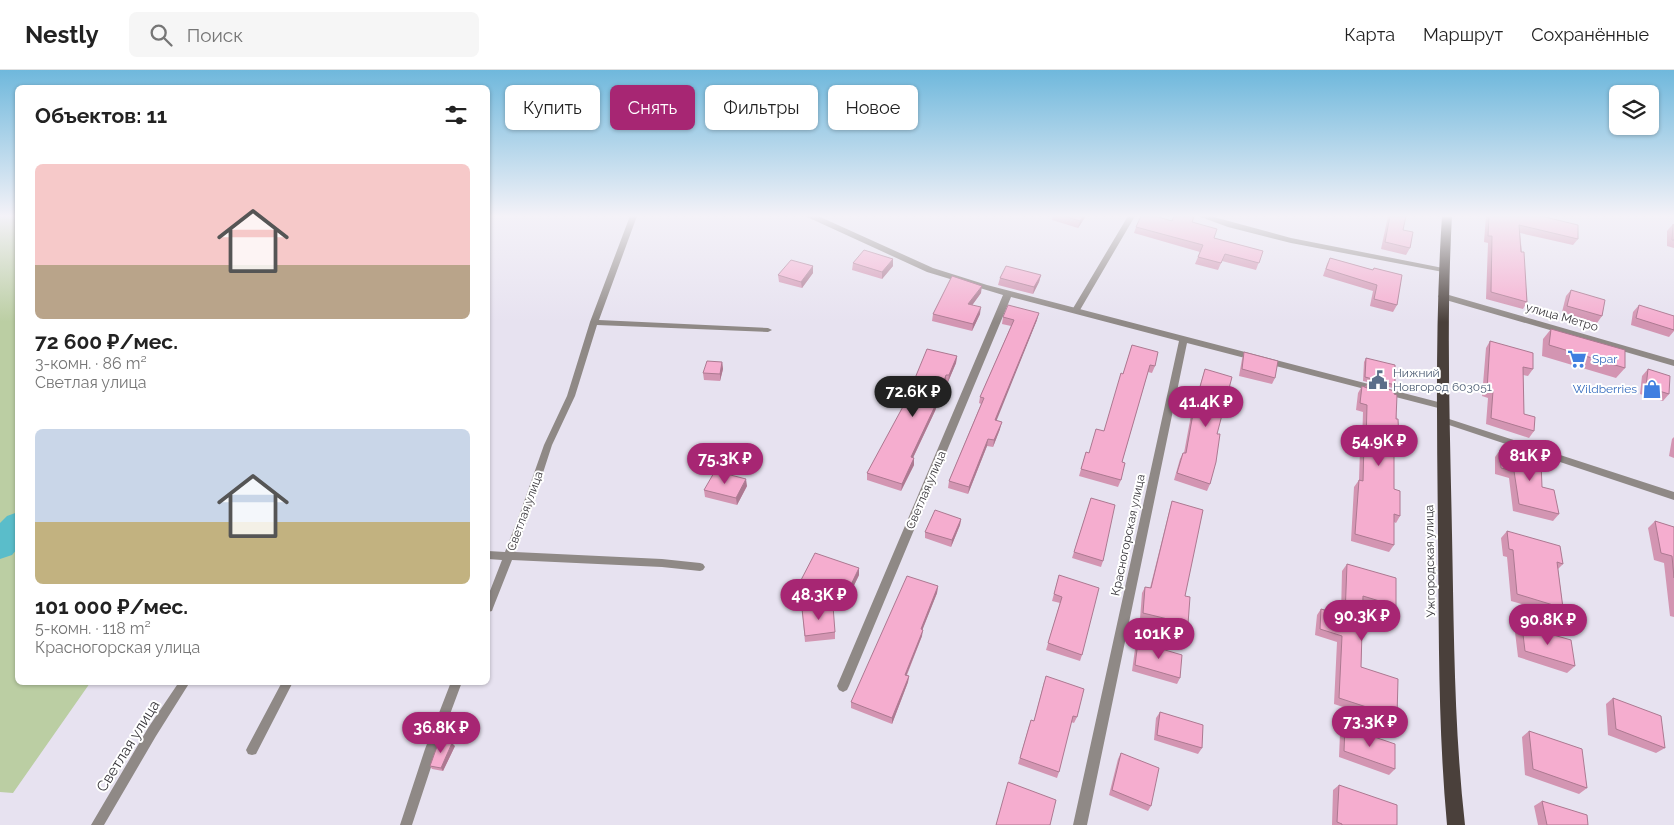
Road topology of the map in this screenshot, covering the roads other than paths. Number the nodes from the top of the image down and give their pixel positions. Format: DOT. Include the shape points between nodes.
graph roads {
  1 [pos="621,251"];
  2 [pos="888,251"];
  3 [pos="1111,251"];
  4 [pos="1341,251"];
  5 [pos="1444,251"];
  6 [pos="1443,270"];
  7 [pos="1008,293"];
  8 [pos="1442,296"];
  9 [pos="1076,310"];
  10 [pos="594,322"];
  11 [pos="768,330"];
  12 [pos="1184,338"];
  13 [pos="1674,363"];
  14 [pos="1442,413"];
  15 [pos="1674,496"];
  16 [pos="490,556"];
  17 [pos="508,557"];
  18 [pos="700,567"];
  19 [pos="490,603"];
  20 [pos="183,685"];
  21 [pos="286,685"];
  22 [pos="457,685"];
  23 [pos="843,686"];
  24 [pos="252,750"];
  25 [pos="97,825"];
  26 [pos="406,825"];
  27 [pos="1080,825"];
  28 [pos="1456,825"];
  1 -- 10 [label="lane, Светлая улица"];
  2 -- 7 [label="street" via="930,270"];
  3 -- 9 [label="lane"];
  4 -- 6 [label="street"];
  5 -- 6 [label="main road, Ужгородская улица"];
  6 -- 8 [label="main road, Ужгородская улица"];
  7 -- 9 [label="street"];
  7 -- 23 [label="street, Светлая улица"];
  8 -- 13 [label="street, улица Метро"];
  8 -- 14 [label="main road, Ужгородская улица"];
  9 -- 12 [label="street"];
  10 -- 11 [label="lane"];
  10 -- 17 [label="lane, Светлая улица" via="571,396 548,445"];
  12 -- 14 [label="street"];
  12 -- 27 [label="street, Красногорская улица"];
  14 -- 15 [label="lane"];
  14 -- 28 [label="main road, Ужгородская улица" via="1448,697"];
  16 -- 17 [label="lane"];
  17 -- 18 [label="lane"];
  17 -- 19 [label="lane, Светлая улица"];
  20 -- 25 [label="lane, Светлая улица"];
  21 -- 24 [label="lane"];
  22 -- 26 [label="lane"];
}
